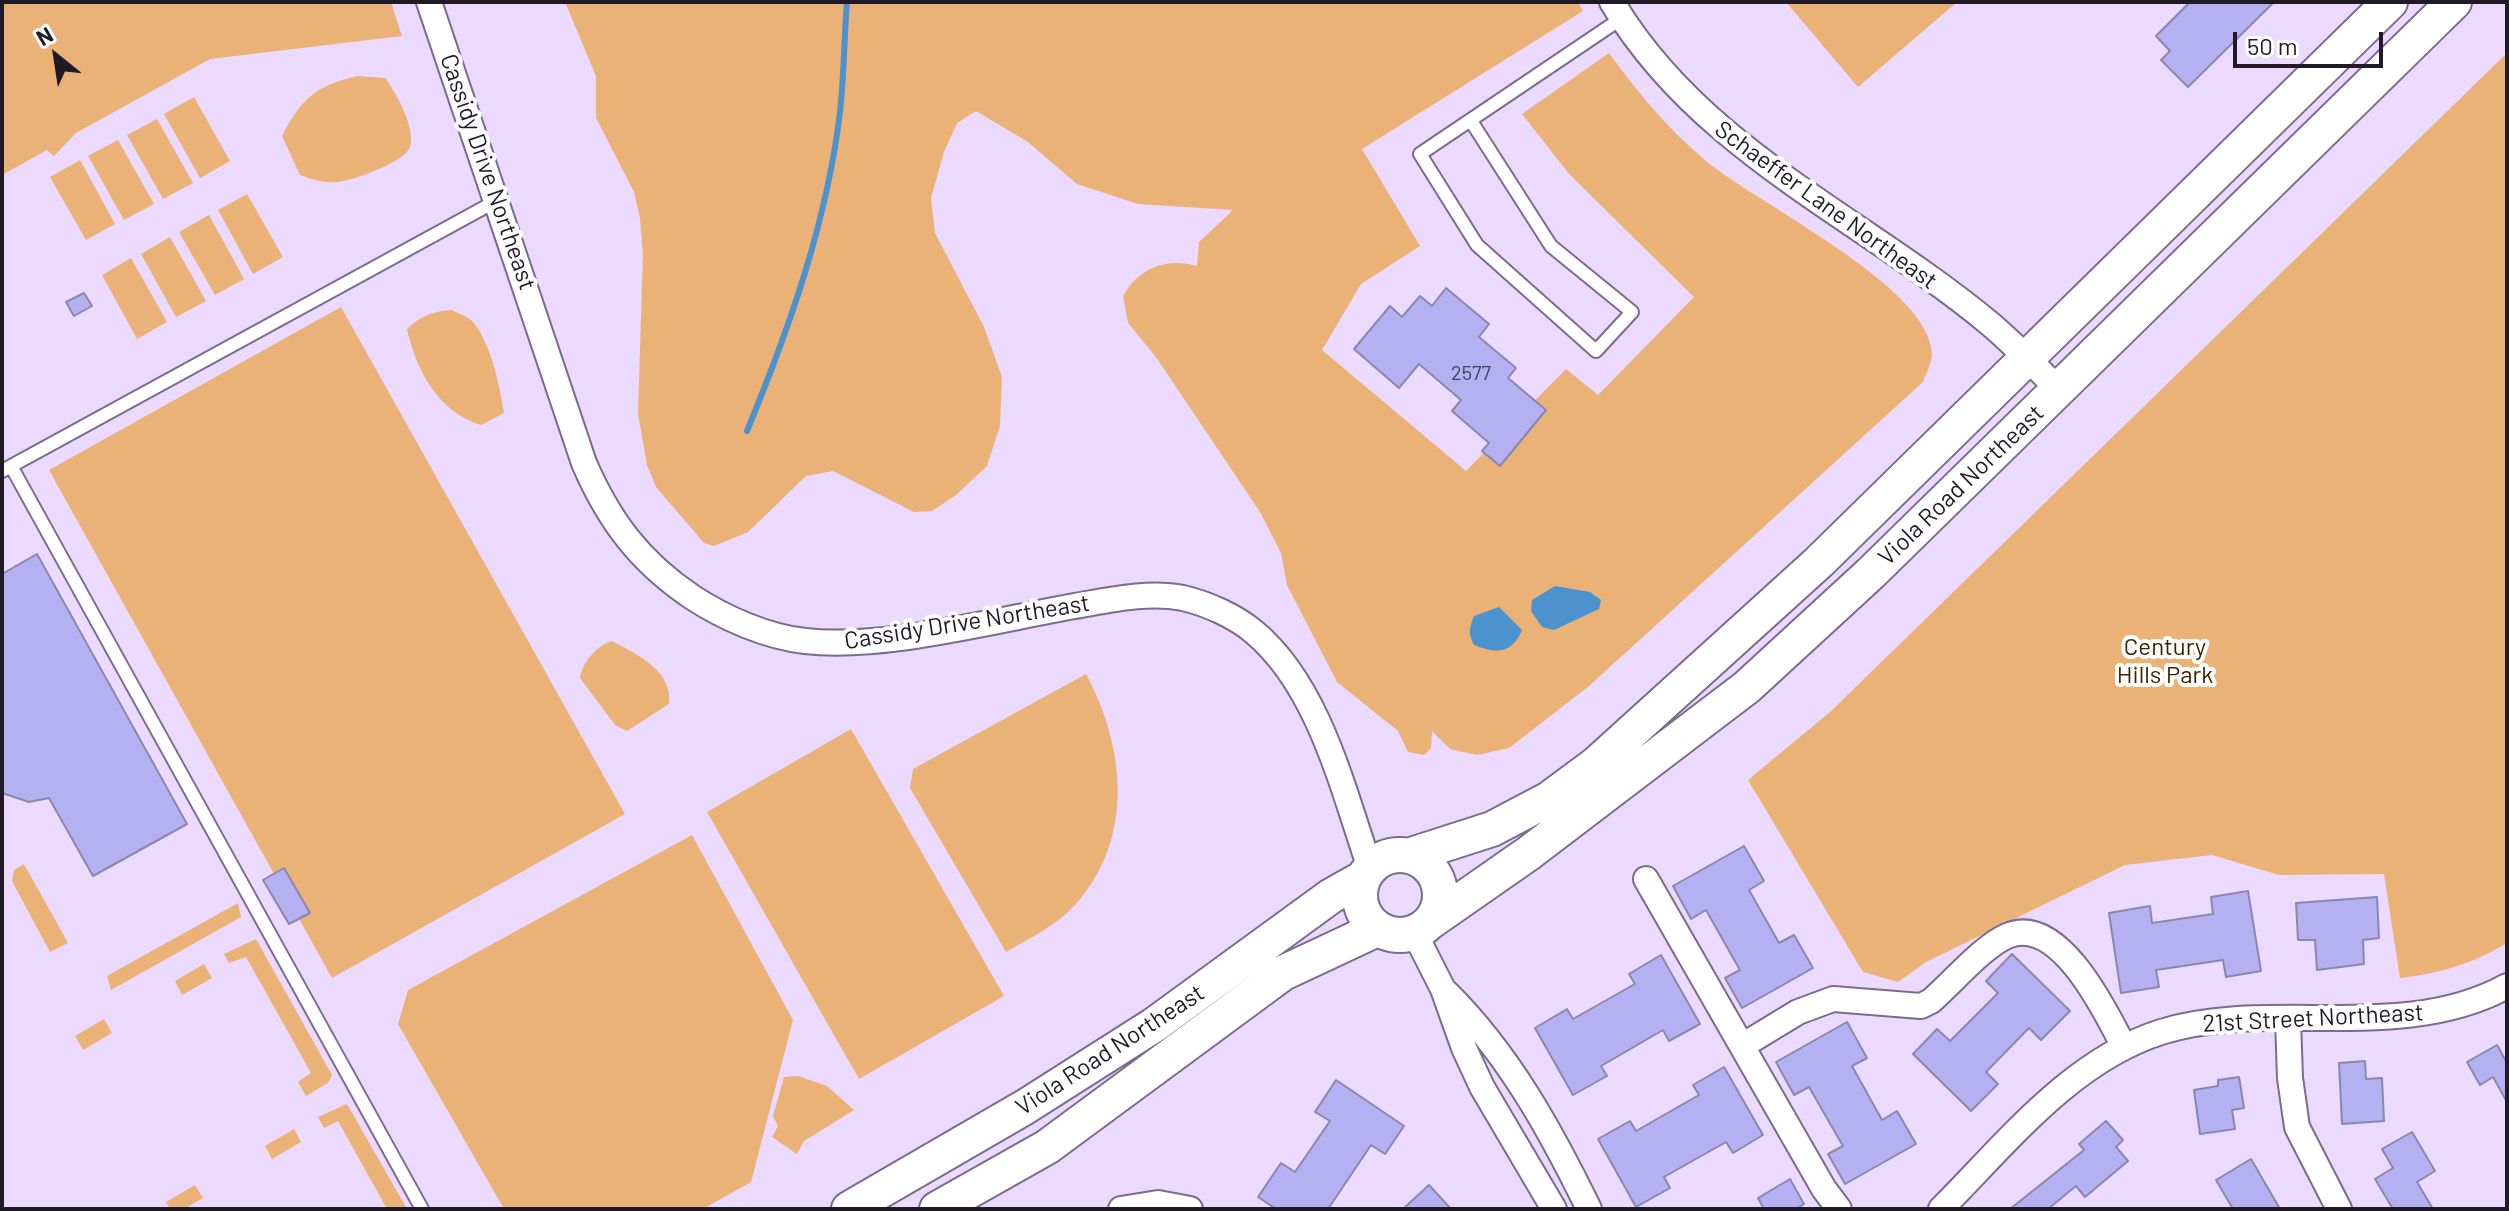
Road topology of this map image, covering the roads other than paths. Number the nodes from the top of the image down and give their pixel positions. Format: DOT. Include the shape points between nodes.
graph roads {
  1 [pos="429,2"];
  2 [pos="2390,2"];
  3 [pos="2454,2"];
  4 [pos="1617,10"];
  5 [pos="1471,121"];
  6 [pos="498,200"];
  7 [pos="2026,357"];
  8 [pos="2059,390"];
  9 [pos="6,469"];
  10 [pos="1408,856"];
  11 [pos="1367,873"];
  12 [pos="1646,879"];
  13 [pos="1422,927"];
  14 [pos="1377,929"];
  15 [pos="2507,986"];
  16 [pos="1443,989"];
  17 [pos="2288,1020"];
  18 [pos="1742,1046"];
  19 [pos="2124,1047"];
  20 [pos="422,1209"];
  21 [pos="849,1209"];
  22 [pos="937,1209"];
  23 [pos="1121,1209"];
  24 [pos="1190,1209"];
  25 [pos="1554,1209"];
  26 [pos="1589,1209"];
  27 [pos="1839,1209"];
  28 [pos="1941,1209"];
  29 [pos="2339,1209"];
  1 -- 6 [label="street, Cassidy Drive Northeast"];
  2 -- 7 [label="main road, Viola Road Northeast"];
  3 -- 8 [label="main road, Viola Road Northeast"];
  4 -- 5 [label="lane"];
  4 -- 7 [label="street, Schaeffer Lane Northeast" via="1644,52 1721,131 1987,321"];
  5 -- 5 [label="lane" via="1551,246 1632,312 1596,351 1477,245 1420,154"];
  6 -- 9 [label="lane"];
  6 -- 11 [label="street, Cassidy Drive Northeast" via="595,487 628,543 661,574 709,608 803,641 878,640 1124,597 1182,598 1207,606 1252,630 1296,678 1312,708"];
  7 -- 8 [label="street, Schaeffer Lane Northeast"];
  7 -- 10 [label="main road, Viola Road Northeast" via="1819,562 1595,765 1549,799 1492,829"];
  8 -- 13 [label="main road, Viola Road Northeast" via="1747,687 1529,853"];
  9 -- 20 [label="lane"];
  10 -- 11 [label="main road" via="1389,856"];
  10 -- 13 [label="main road" via="1437,879 1439,902"];
  11 -- 14 [label="main road" via="1359,900"];
  11 -- 21 [label="main road, Viola Road Northeast" via="1154,1025"];
  12 -- 18 [label="street"];
  13 -- 14 [label="main road" via="1399,936"];
  13 -- 16 [label="street"];
  14 -- 22 [label="main road, Viola Road Northeast" via="1283,973 1047,1147"];
  15 -- 17 [label="street, 21st Street Northeast" via="2441,1010"];
  16 -- 25 [label="street" via="1482,1087"];
  16 -- 26 [label="street" via="1511,1070"];
  17 -- 19 [label="street, 21st Street Northeast" via="2186,1026"];
  17 -- 29 [label="street" via="2297,1127"];
  18 -- 19 [label="street" via="1798,1012 1833,999 1921,1006 1994,944 2028,933 2044,938 2081,973"];
  18 -- 27 [label="street"];
  19 -- 28 [label="street, 21st Street Northeast" via="2056,1094"];
  23 -- 24 [label="street" via="1158,1203"];
}
